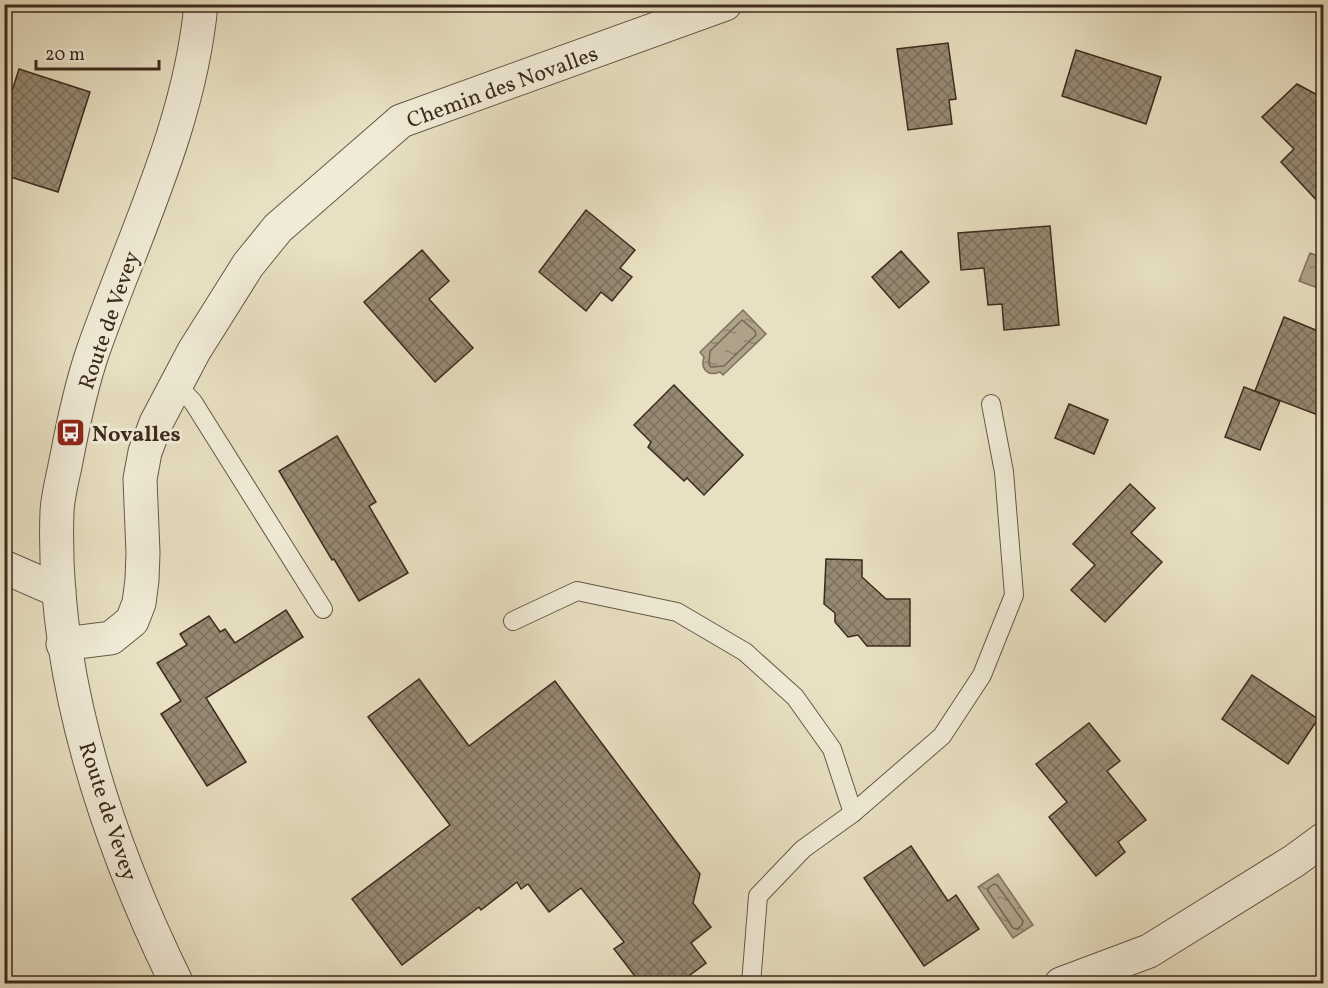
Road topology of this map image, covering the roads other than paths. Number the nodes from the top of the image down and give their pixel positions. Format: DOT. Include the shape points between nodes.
graph roads {
  1 [pos="201,4"];
  2 [pos="724,4"];
  3 [pos="177,385"];
  4 [pos="991,404"];
  5 [pos="4,567"];
  6 [pos="59,591"];
  7 [pos="323,609"];
  8 [pos="513,621"];
  9 [pos="63,644"];
  10 [pos="853,813"];
  11 [pos="1323,839"];
  12 [pos="177,984"];
  13 [pos="750,984"];
  14 [pos="1061,984"];
  1 -- 6 [label="street, Route de Vevey" via="198,42 167,160 92,353 71,433 57,508"];
  2 -- 3 [label="street, Chemin des Novalles" via="401,121 278,228 242,274"];
  3 -- 7 [label="lane" via="193,402"];
  3 -- 9 [label="street, Chemin des Novalles" via="145,452 140,479 142,580 132,621 111,638"];
  4 -- 10 [label="lane" via="1004,472 1014,595 981,675 942,736"];
  5 -- 6 [label="street"];
  6 -- 9 [label="street, Route de Vevey"];
  8 -- 10 [label="lane" via="577,591 677,612 745,652 795,697 832,750"];
  9 -- 12 [label="street, Route de Vevey" via="85,740 116,844"];
  10 -- 13 [label="lane" via="803,849 758,896"];
  11 -- 14 [label="street" via="1149,951"];
}
